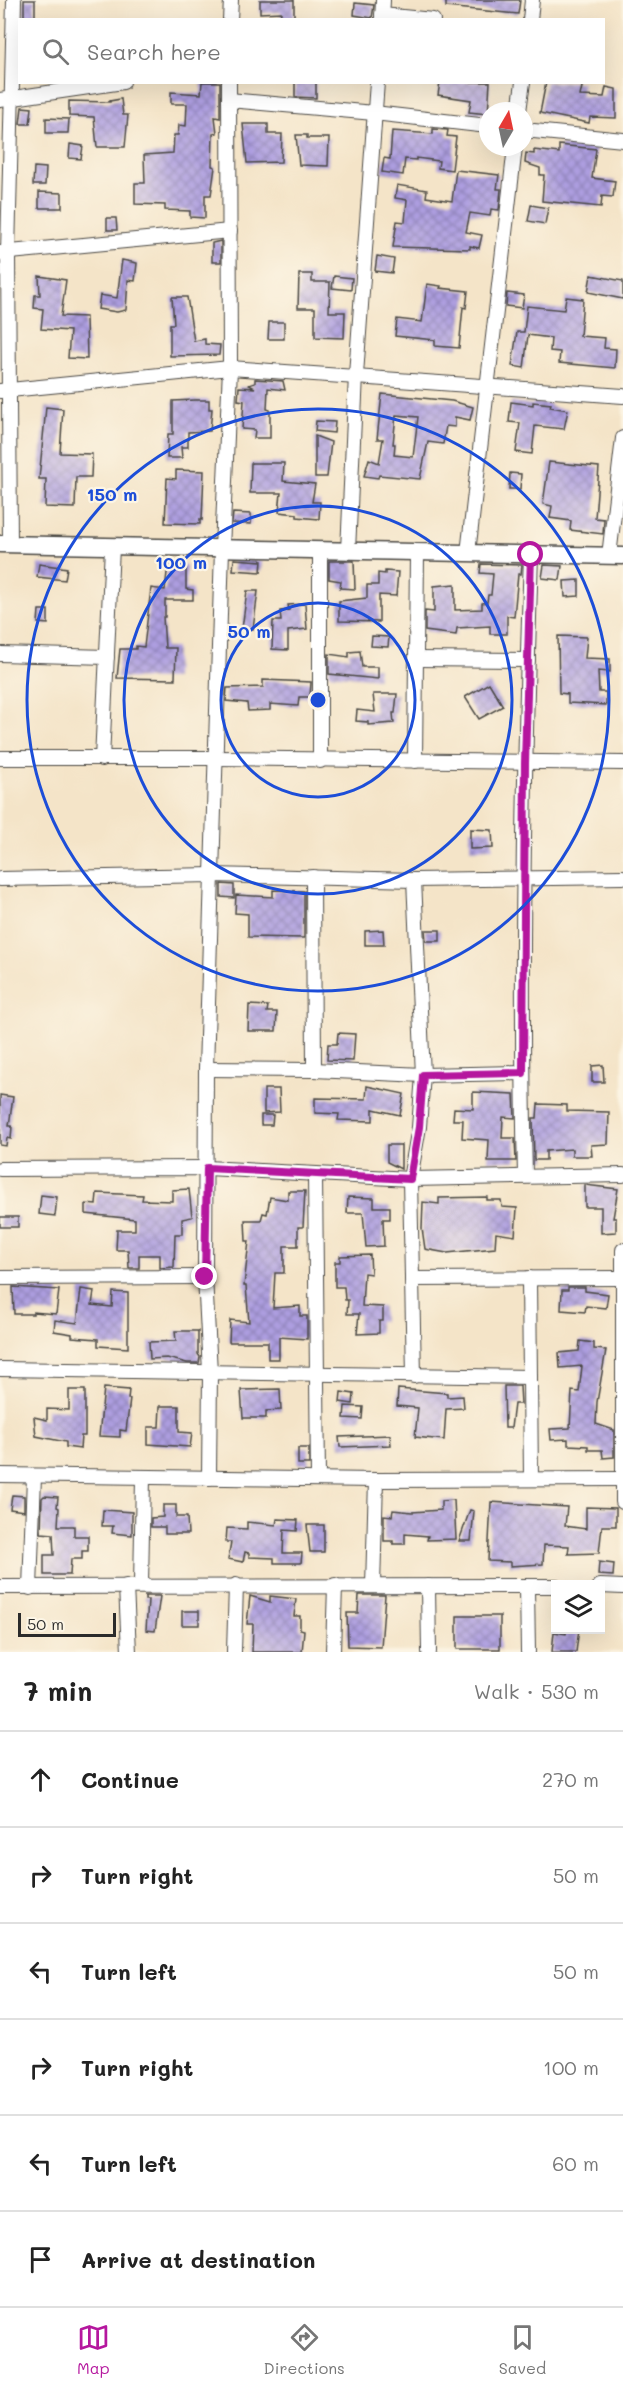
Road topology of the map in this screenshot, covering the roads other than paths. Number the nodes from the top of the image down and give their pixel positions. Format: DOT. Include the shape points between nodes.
graph roads {
  1 [pos="14,0"];
  2 [pos="231,0"];
  3 [pos="383,0"];
  4 [pos="532,0"];
  5 [pos="382,17"];
  6 [pos="230,18"];
  7 [pos="399,18"];
  8 [pos="530,18"];
  9 [pos="109,84"];
  10 [pos="229,84"];
  11 [pos="377,84"];
  12 [pos="523,84"];
  13 [pos="6,99"];
  14 [pos="229,100"];
  15 [pos="520,102"];
  16 [pos="374,112"];
  17 [pos="479,125"];
  18 [pos="533,131"];
  19 [pos="623,140"];
  20 [pos="514,156"];
  21 [pos="230,231"];
  22 [pos="4,253"];
  23 [pos="230,368"];
  24 [pos="356,375"];
  25 [pos="487,386"];
  26 [pos="5,391"];
  27 [pos="623,396"];
  28 [pos="623,438"];
  29 [pos="5,544"];
  30 [pos="112,547"];
  31 [pos="222,549"];
  32 [pos="320,551"];
  33 [pos="348,551"];
  34 [pos="417,553"];
  35 [pos="468,554"];
  36 [pos="531,555"];
  37 [pos="616,556"];
  38 [pos="0,654"];
  39 [pos="107,657"];
  40 [pos="418,659"];
  41 [pos="528,660"];
  42 [pos="0,758"];
  43 [pos="216,758"];
  44 [pos="102,759"];
  45 [pos="320,761"];
  46 [pos="416,762"];
  47 [pos="525,763"];
  48 [pos="623,763"];
  49 [pos="213,875"];
  50 [pos="313,877"];
  51 [pos="623,877"];
  52 [pos="0,879"];
  53 [pos="414,880"];
  54 [pos="524,880"];
  55 [pos="206,1069"];
  56 [pos="314,1070"];
  57 [pos="523,1073"];
  58 [pos="423,1075"];
  59 [pos="207,1168"];
  60 [pos="0,1169"];
  61 [pos="315,1174"];
  62 [pos="623,1175"];
  63 [pos="525,1176"];
  64 [pos="410,1179"];
  65 [pos="623,1250"];
  66 [pos="205,1277"];
  67 [pos="0,1278"];
  68 [pos="530,1278"];
  69 [pos="622,1278"];
  70 [pos="412,1279"];
  71 [pos="0,1369"];
  72 [pos="210,1372"];
  73 [pos="317,1375"];
  74 [pos="414,1376"];
  75 [pos="530,1377"];
  76 [pos="0,1476"];
  77 [pos="34,1476"];
  78 [pos="143,1477"];
  79 [pos="209,1478"];
  80 [pos="318,1479"];
  81 [pos="531,1479"];
  82 [pos="623,1479"];
  83 [pos="376,1480"];
  84 [pos="623,1502"];
  85 [pos="236,1585"];
  86 [pos="335,1585"];
  87 [pos="126,1586"];
  88 [pos="141,1586"];
  89 [pos="373,1586"];
  90 [pos="428,1586"];
  91 [pos="527,1586"];
  92 [pos="551,1586"];
  93 [pos="605,1586"];
  94 [pos="0,1587"];
  95 [pos="623,1587"];
  96 [pos="30,1588"];
  97 [pos="129,1652"];
  98 [pos="234,1652"];
  99 [pos="333,1652"];
  100 [pos="429,1652"];
  101 [pos="528,1652"];
  1 -- 13 [label="street"];
  2 -- 6 [label="street"];
  3 -- 5 [label="street"];
  4 -- 8 [label="street"];
  5 -- 7 [label="street"];
  9 -- 13 [label="street"];
  10 -- 14 [label="street"];
  11 -- 16 [label="street"];
  12 -- 15 [label="street"];
  13 -- 22 [label="street"];
  14 -- 16 [label="street"];
  14 -- 21 [label="street"];
  16 -- 17 [label="street"];
  16 -- 24 [label="street"];
  18 -- 19 [label="street"];
  20 -- 25 [label="street"];
  21 -- 22 [label="street"];
  21 -- 23 [label="street"];
  22 -- 26 [label="street"];
  23 -- 24 [label="street"];
  23 -- 26 [label="street"];
  23 -- 31 [label="street"];
  24 -- 25 [label="street"];
  24 -- 33 [label="street"];
  25 -- 27 [label="street"];
  25 -- 35 [label="street"];
  26 -- 29 [label="street"];
  28 -- 37 [label="street"];
  29 -- 30 [label="street"];
  30 -- 31 [label="street"];
  30 -- 39 [label="street"];
  31 -- 32 [label="street"];
  31 -- 43 [label="street"];
  32 -- 33 [label="street"];
  32 -- 45 [label="street"];
  33 -- 34 [label="street"];
  34 -- 35 [label="street"];
  34 -- 40 [label="street"];
  35 -- 36 [label="street"];
  36 -- 37 [label="street"];
  36 -- 41 [label="street"];
  38 -- 39 [label="street"];
  39 -- 44 [label="street"];
  40 -- 41 [label="street"];
  40 -- 46 [label="street"];
  41 -- 47 [label="street"];
  42 -- 44 [label="street"];
  43 -- 44 [label="street"];
  43 -- 45 [label="street"];
  43 -- 49 [label="street"];
  45 -- 46 [label="street"];
  46 -- 47 [label="street"];
  47 -- 48 [label="street"];
  47 -- 54 [label="street"];
  49 -- 50 [label="street"];
  49 -- 52 [label="street"];
  49 -- 55 [label="street"];
  50 -- 53 [label="street"];
  50 -- 56 [label="street"];
  51 -- 54 [label="street"];
  53 -- 54 [label="street"];
  53 -- 58 [label="street"];
  54 -- 57 [label="street"];
  55 -- 56 [label="street"];
  55 -- 59 [label="street"];
  56 -- 58 [label="street"];
  57 -- 58 [label="street"];
  57 -- 63 [label="street"];
  58 -- 64 [label="street"];
  59 -- 60 [label="street"];
  59 -- 61 [label="street"];
  59 -- 66 [label="street"];
  61 -- 64 [label="street"];
  61 -- 73 [label="street"];
  62 -- 63 [label="street"];
  63 -- 64 [label="street"];
  64 -- 70 [label="street"];
  65 -- 69 [label="street"];
  66 -- 67 [label="street"];
  66 -- 72 [label="street"];
  68 -- 69 [label="street"];
  68 -- 70 [label="street"];
  68 -- 75 [label="street"];
  69 -- 82 [label="street"];
  70 -- 74 [label="street"];
  71 -- 72 [label="street"];
  72 -- 73 [label="street"];
  72 -- 79 [label="street"];
  73 -- 74 [label="street"];
  73 -- 80 [label="street"];
  74 -- 75 [label="street"];
  75 -- 81 [label="street"];
  76 -- 77 [label="street"];
  77 -- 78 [label="street"];
  77 -- 96 [label="street"];
  78 -- 79 [label="street"];
  78 -- 88 [label="street"];
  79 -- 80 [label="street"];
  80 -- 83 [label="street"];
  81 -- 82 [label="street"];
  81 -- 83 [label="street"];
  82 -- 84 [label="street"];
  83 -- 89 [label="street"];
  85 -- 86 [label="street"];
  85 -- 88 [label="street"];
  85 -- 98 [label="street"];
  86 -- 89 [label="street"];
  86 -- 99 [label="street"];
  87 -- 88 [label="street"];
  87 -- 96 [label="street"];
  87 -- 97 [label="street"];
  89 -- 90 [label="street"];
  90 -- 91 [label="street"];
  90 -- 100 [label="street"];
  91 -- 92 [label="street"];
  91 -- 101 [label="street"];
  93 -- 95 [label="street"];
  94 -- 96 [label="street"];
}
